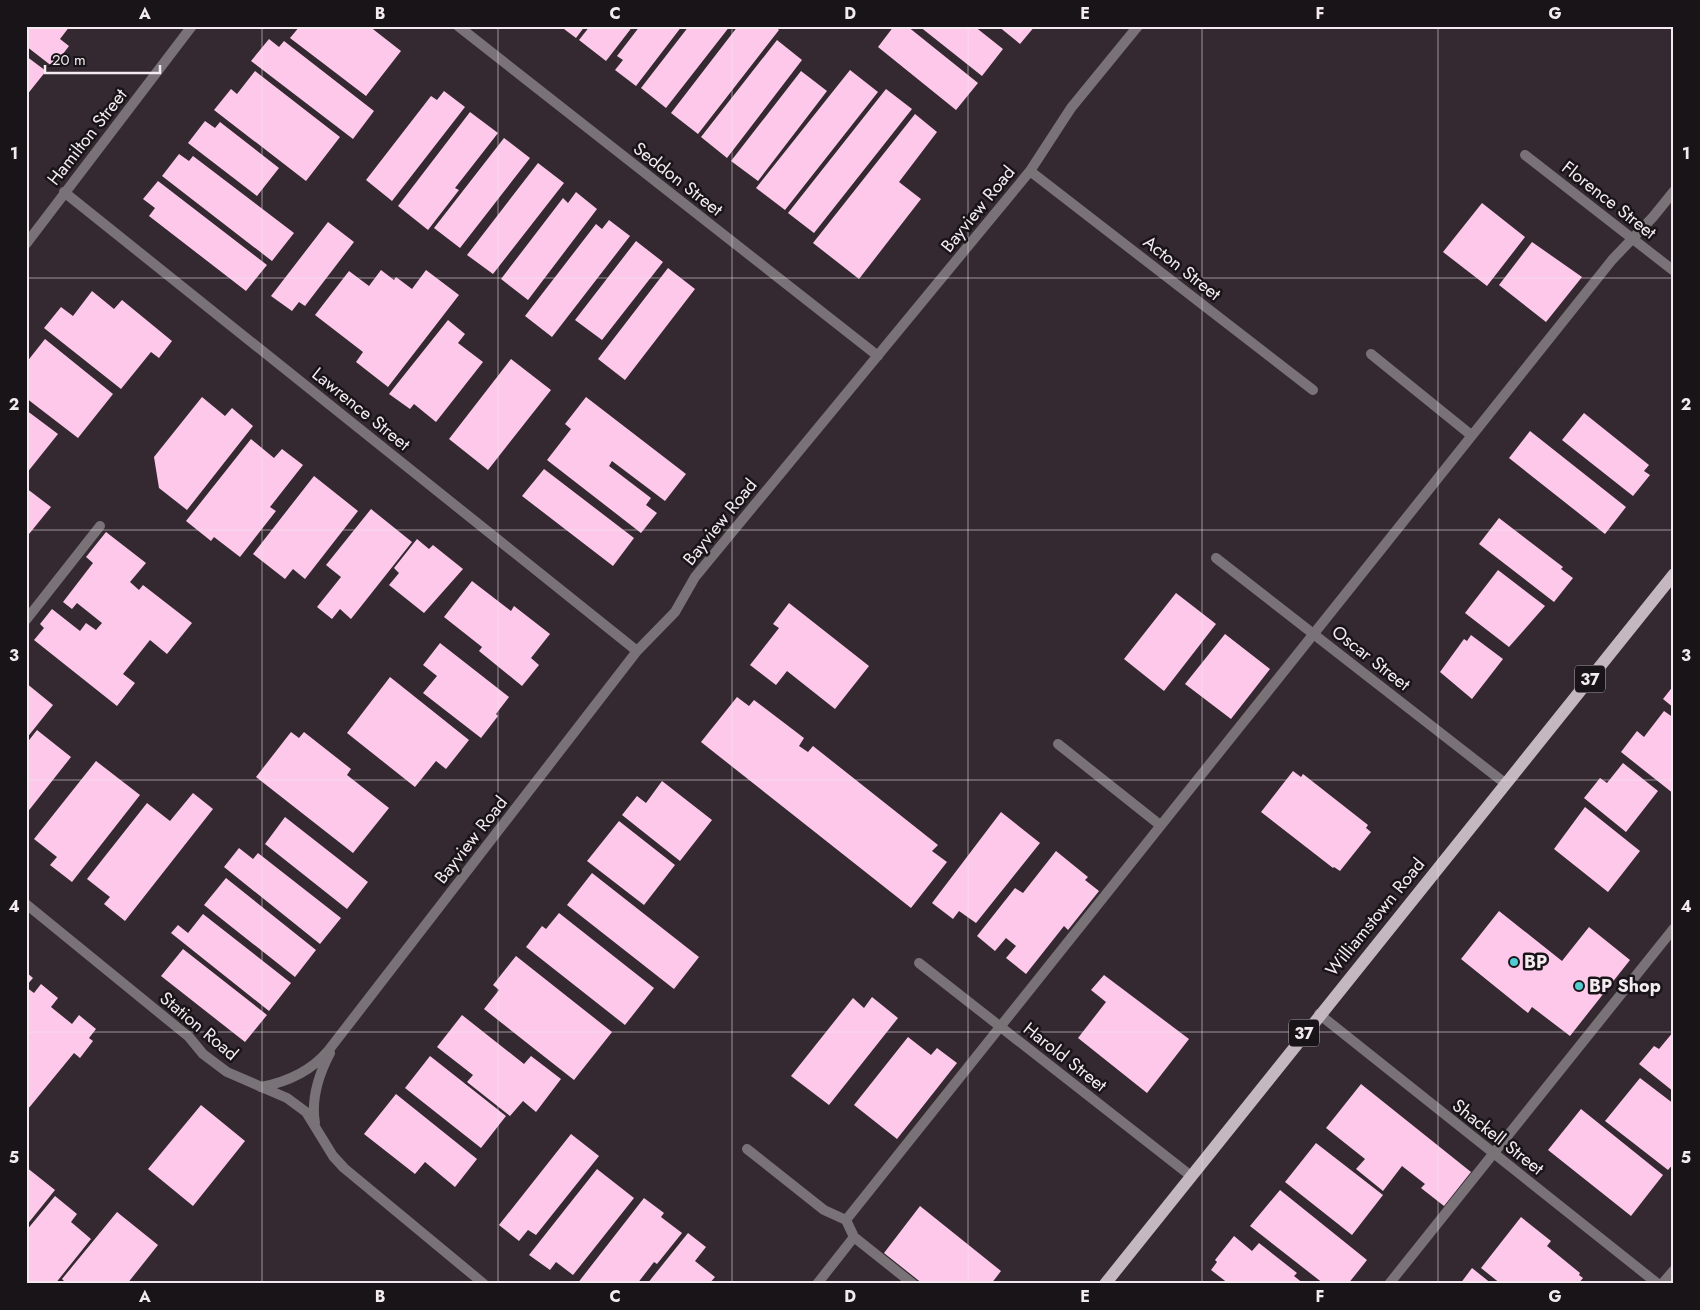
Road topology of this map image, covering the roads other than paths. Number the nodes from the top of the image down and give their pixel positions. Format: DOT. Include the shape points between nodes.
graph roads {
  1 [pos="192,26"];
  2 [pos="458,26"];
  3 [pos="1138,26"];
  4 [pos="1525,155"];
  5 [pos="1030,171"];
  6 [pos="1674,191"];
  7 [pos="64,192"];
  8 [pos="1633,239"];
  9 [pos="26,244"];
  10 [pos="1674,271"];
  11 [pos="1371,354"];
  12 [pos="878,356"];
  13 [pos="1313,390"];
  14 [pos="1472,435"];
  15 [pos="100,526"];
  16 [pos="1216,558"];
  17 [pos="1674,574"];
  18 [pos="26,620"];
  19 [pos="1313,633"];
  20 [pos="637,651"];
  21 [pos="1058,744"];
  22 [pos="1506,784"];
  23 [pos="1160,825"];
  24 [pos="26,904"];
  25 [pos="1674,928"];
  26 [pos="919,963"];
  27 [pos="1319,1014"];
  28 [pos="1000,1026"];
  29 [pos="335,1043"];
  30 [pos="261,1087"];
  31 [pos="315,1124"];
  32 [pos="747,1149"];
  33 [pos="1492,1154"];
  34 [pos="1191,1176"];
  35 [pos="846,1220"];
  36 [pos="854,1237"];
  37 [pos="1674,1270"];
  38 [pos="484,1284"];
  39 [pos="817,1284"];
  40 [pos="913,1284"];
  41 [pos="1105,1284"];
  42 [pos="1389,1284"];
  43 [pos="1658,1284"];
  44 [pos="1662,1284"];
  1 -- 7 [label="street, Hamilton Street"];
  2 -- 12 [label="street, Seddon Street"];
  3 -- 5 [label="street, Bayview Road" via="1072,108"];
  4 -- 8 [label="street, Florence Street"];
  5 -- 12 [label="street, Bayview Road"];
  5 -- 13 [label="street, Acton Street"];
  6 -- 8 [label="street"];
  7 -- 9 [label="street, Hamilton Street"];
  7 -- 20 [label="street, Lawrence Street"];
  8 -- 10 [label="street, Florence Street"];
  8 -- 14 [label="street" via="1612,260"];
  11 -- 14 [label="street"];
  12 -- 20 [label="street, Bayview Road" via="695,577 675,612"];
  14 -- 19 [label="street"];
  15 -- 18 [label="street"];
  16 -- 19 [label="street, Oscar Street"];
  17 -- 22 [label="main road, Williamstown Road / 37"];
  19 -- 22 [label="street, Oscar Street"];
  19 -- 23 [label="street"];
  20 -- 29 [label="street, Bayview Road"];
  21 -- 23 [label="street"];
  22 -- 27 [label="main road, Williamstown Road / 37"];
  23 -- 28 [label="street"];
  24 -- 30 [label="street, Station Road" via="192,1039 211,1060 239,1079"];
  25 -- 33 [label="street"];
  26 -- 28 [label="street, Harold Street"];
  27 -- 33 [label="street, Shackell Street"];
  27 -- 34 [label="main road, Williamstown Road / 37"];
  28 -- 34 [label="street, Harold Street"];
  28 -- 35 [label="street"];
  29 -- 30 [label="street, Bayview Road" via="308,1069 276,1084"];
  29 -- 31 [label="street, Bayview Road" via="316,1093"];
  30 -- 31 [label="street, Station Road" via="294,1102"];
  31 -- 38 [label="street, Station Road" via="332,1156 344,1168"];
  32 -- 35 [label="street" via="824,1210"];
  33 -- 42 [label="street"];
  33 -- 43 [label="street, Shackell Street"];
  34 -- 41 [label="main road, Williamstown Road / 37"];
  35 -- 36 [label="street"];
  36 -- 39 [label="street"];
  36 -- 40 [label="street"];
  37 -- 44 [label="street"];
}
